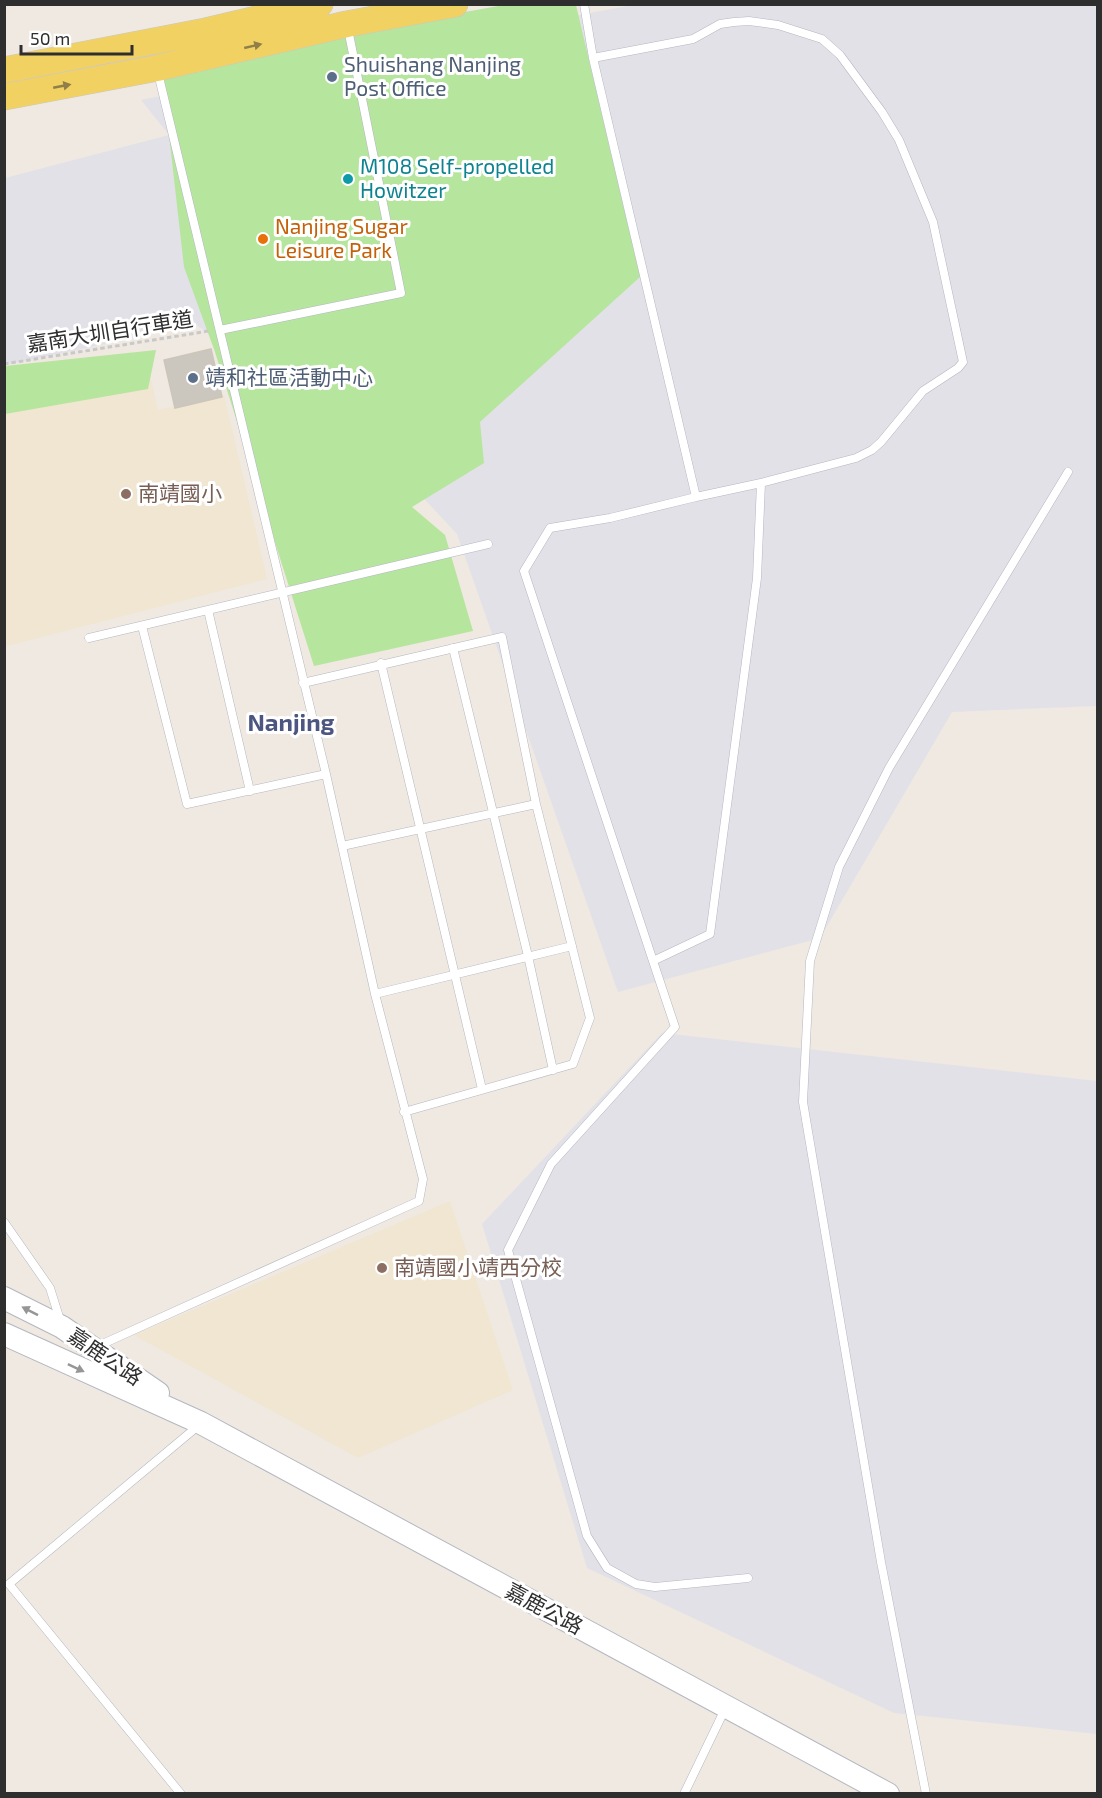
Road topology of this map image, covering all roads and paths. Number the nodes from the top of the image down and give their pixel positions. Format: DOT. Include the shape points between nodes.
graph roads {
  1 [pos="320,4"];
  2 [pos="455,4"];
  3 [pos="584,4"];
  4 [pos="347,24"];
  5 [pos="154,55"];
  6 [pos="593,58"];
  7 [pos="6,70"];
  8 [pos="9,96"];
  9 [pos="220,330"];
  10 [pos="4,364"];
  11 [pos="1068,472"];
  12 [pos="761,483"];
  13 [pos="696,497"];
  14 [pos="488,544"];
  15 [pos="282,592"];
  16 [pos="208,610"];
  17 [pos="142,626"];
  18 [pos="89,638"];
  19 [pos="453,648"];
  20 [pos="381,663"];
  21 [pos="303,682"];
  22 [pos="326,774"];
  23 [pos="250,791"];
  24 [pos="536,804"];
  25 [pos="493,813"];
  26 [pos="420,828"];
  27 [pos="342,846"];
  28 [pos="572,946"];
  29 [pos="528,956"];
  30 [pos="653,961"];
  31 [pos="453,974"];
  32 [pos="375,994"];
  33 [pos="553,1070"];
  34 [pos="482,1089"];
  35 [pos="404,1112"];
  36 [pos="4,1222"];
  37 [pos="4,1298"];
  38 [pos="62,1327"];
  39 [pos="4,1334"];
  40 [pos="94,1348"];
  41 [pos="201,1423"];
  42 [pos="748,1578"];
  43 [pos="6,1585"];
  44 [pos="726,1708"];
  45 [pos="181,1794"];
  46 [pos="684,1794"];
  47 [pos="888,1794"];
  48 [pos="926,1794"];
  1 -- 5 [label="main road"];
  2 -- 4 [label="main road"];
  3 -- 6 [label="lane"];
  5 -- 4 [label="main road, one-way"];
  4 -- 9 [label="lane" via="401,292"];
  5 -- 7 [label="main road"];
  8 -- 5 [label="main road, one-way"];
  5 -- 9 [label="lane"];
  6 -- 12 [label="lane" via="693,39 720,24 734,22 778,25 822,39 840,55 894,130 933,222 963,362 923,392 872,450 856,458"];
  6 -- 13 [label="lane"];
  7 -- 8 [label="main road"];
  9 -- 10 [label="path, 嘉南大圳自行車道"];
  9 -- 15 [label="lane"];
  11 -- 48 [label="lane" via="889,768 839,867 810,961 803,1102 881,1562"];
  12 -- 13 [label="lane"];
  12 -- 30 [label="lane" via="757,578 710,934"];
  13 -- 30 [label="lane" via="550,528 524,571"];
  14 -- 15 [label="lane"];
  15 -- 16 [label="lane"];
  15 -- 21 [label="lane"];
  16 -- 17 [label="lane"];
  16 -- 23 [label="lane"];
  17 -- 18 [label="lane"];
  17 -- 23 [label="lane" via="187,804"];
  19 -- 20 [label="lane"];
  19 -- 24 [label="lane" via="502,637"];
  19 -- 25 [label="lane"];
  20 -- 21 [label="lane"];
  20 -- 26 [label="lane"];
  21 -- 22 [label="lane"];
  22 -- 23 [label="lane"];
  22 -- 27 [label="lane"];
  24 -- 25 [label="lane"];
  24 -- 28 [label="lane"];
  25 -- 26 [label="lane"];
  25 -- 29 [label="lane"];
  26 -- 27 [label="lane"];
  26 -- 31 [label="lane"];
  27 -- 32 [label="lane"];
  28 -- 29 [label="lane"];
  28 -- 33 [label="lane" via="590,1018 573,1064"];
  29 -- 31 [label="lane"];
  29 -- 33 [label="lane"];
  30 -- 42 [label="lane" via="675,1028 550,1164 508,1250 587,1536 608,1568 636,1584 655,1587"];
  31 -- 32 [label="lane"];
  31 -- 34 [label="lane"];
  32 -- 35 [label="lane"];
  33 -- 34 [label="lane"];
  34 -- 35 [label="lane"];
  35 -- 40 [label="lane" via="423,1179 419,1201"];
  36 -- 38 [label="lane" via="50,1288"];
  38 -- 37 [label="main road, 嘉鹿公路, one-way"];
  38 -- 40 [label="main road, 嘉鹿公路"];
  39 -- 41 [label="main road, 嘉鹿公路, one-way"];
  40 -- 41 [label="main road, 嘉鹿公路"];
  41 -- 43 [label="lane"];
  41 -- 44 [label="main road, 嘉鹿公路"];
  43 -- 45 [label="lane"];
  44 -- 46 [label="lane"];
  44 -- 47 [label="main road, 嘉鹿公路"];
}
